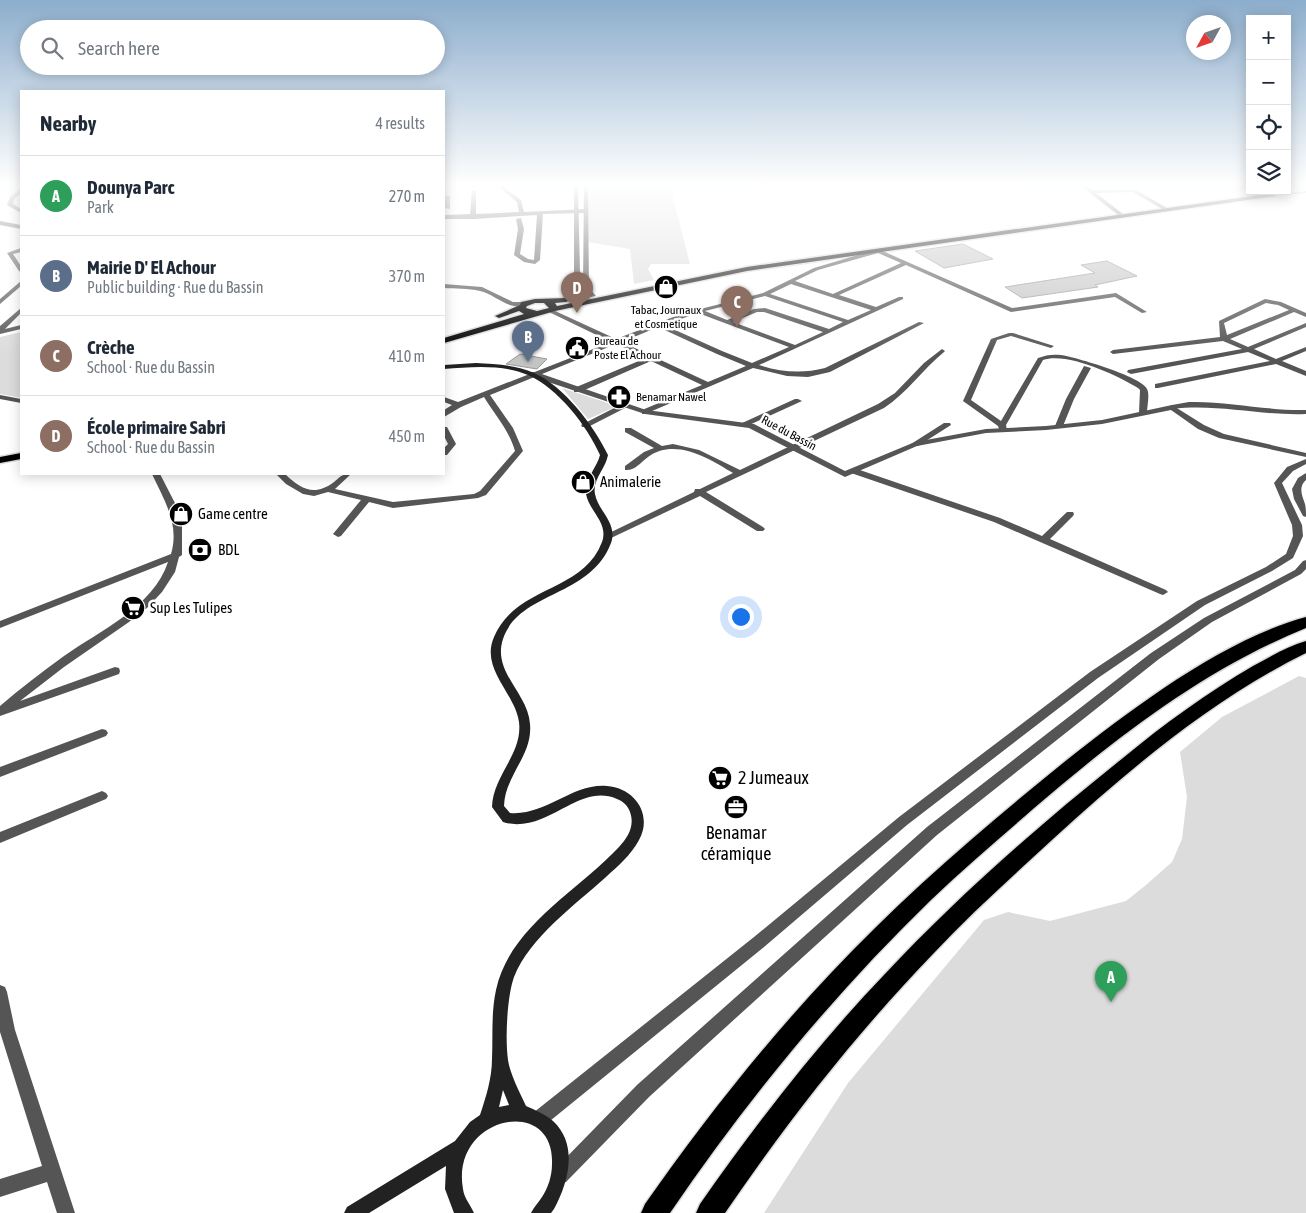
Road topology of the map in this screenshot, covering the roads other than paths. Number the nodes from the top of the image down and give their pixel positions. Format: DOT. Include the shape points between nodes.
graph roads {
  1 [pos="519,243"];
  2 [pos="538,243"];
  3 [pos="577,243"];
  4 [pos="586,243"];
  5 [pos="914,243"];
  6 [pos="934,243"];
  7 [pos="20,250"];
  8 [pos="878,251"];
  9 [pos="904,264"];
  10 [pos="20,268"];
  11 [pos="791,282"];
  12 [pos="20,283"];
  13 [pos="445,286"];
  14 [pos="765,294"];
  15 [pos="834,295"];
  16 [pos="593,296"];
  17 [pos="1097,297"];
  18 [pos="582,298"];
  19 [pos="901,298"];
  20 [pos="541,301"];
  21 [pos="0,302"];
  22 [pos="1108,303"];
  23 [pos="523,306"];
  24 [pos="875,309"];
  25 [pos="552,310"];
  26 [pos="1294,310"];
  27 [pos="20,311"];
  28 [pos="698,311"];
  29 [pos="1144,312"];
  30 [pos="532,314"];
  31 [pos="1306,315"];
  32 [pos="726,322"];
  33 [pos="848,322"];
  34 [pos="921,323"];
  35 [pos="659,325"];
  36 [pos="1306,325"];
  37 [pos="20,327"];
  38 [pos="0,331"];
  39 [pos="828,331"];
  40 [pos="445,333"];
  41 [pos="1224,339"];
  42 [pos="445,341"];
  43 [pos="615,342"];
  44 [pos="1051,346"];
  45 [pos="795,347"];
  46 [pos="1306,349"];
  47 [pos="1247,350"];
  48 [pos="942,351"];
  49 [pos="1113,352"];
  50 [pos="652,358"];
  51 [pos="1276,362"];
  52 [pos="751,366"];
  53 [pos="445,367"];
  54 [pos="1087,368"];
  55 [pos="1131,372"];
  56 [pos="532,374"];
  57 [pos="1305,374"];
  58 [pos="706,384"];
  59 [pos="1158,386"];
  60 [pos="577,390"];
  61 [pos="487,395"];
  62 [pos="0,397"];
  63 [pos="445,399"];
  64 [pos="20,401"];
  65 [pos="798,401"];
  66 [pos="458,405"];
  67 [pos="625,406"];
  68 [pos="1172,407"];
  69 [pos="645,412"];
  70 [pos="1306,412"];
  71 [pos="1144,413"];
  72 [pos="445,414"];
  73 [pos="744,424"];
  74 [pos="586,425"];
  75 [pos="946,425"];
  76 [pos="1059,426"];
  77 [pos="1002,427"];
  78 [pos="628,430"];
  79 [pos="445,431"];
  80 [pos="915,444"];
  81 [pos="793,447"];
  82 [pos="660,448"];
  83 [pos="445,452"];
  84 [pos="1306,455"];
  85 [pos="20,456"];
  86 [pos="0,460"];
  87 [pos="1306,460"];
  88 [pos="20,463"];
  89 [pos="0,468"];
  90 [pos="628,468"];
  91 [pos="854,471"];
  92 [pos="739,473"];
  93 [pos="156,475"];
  94 [pos="281,475"];
  95 [pos="346,475"];
  96 [pos="1306,476"];
  97 [pos="329,490"];
  98 [pos="698,491"];
  99 [pos="366,500"];
  100 [pos="1070,514"];
  101 [pos="1306,514"];
  102 [pos="760,529"];
  103 [pos="338,534"];
  104 [pos="608,536"];
  105 [pos="1045,539"];
  106 [pos="177,555"];
  107 [pos="1306,563"];
  108 [pos="1162,592"];
  109 [pos="1306,622"];
  110 [pos="0,625"];
  111 [pos="1306,646"];
  112 [pos="114,670"];
  113 [pos="0,713"];
  114 [pos="102,733"];
  115 [pos="0,772"];
  116 [pos="102,796"];
  117 [pos="0,838"];
  118 [pos="0,992"];
  119 [pos="4,1030"];
  120 [pos="500,1060"];
  121 [pos="520,1113"];
  122 [pos="487,1119"];
  123 [pos="539,1119"];
  124 [pos="459,1148"];
  125 [pos="51,1172"];
  126 [pos="560,1176"];
  127 [pos="0,1188"];
  128 [pos="66,1213"];
  129 [pos="353,1213"];
  130 [pos="465,1213"];
  131 [pos="540,1213"];
  132 [pos="654,1213"];
  133 [pos="708,1213"];
  1 -- 2 [label="street" via="517,254 526,261 535,262"];
  3 -- 18 [label="street"];
  4 -- 16 [label="street" via="586,288"];
  5 -- 16 [label="main road" via="731,268"];
  6 -- 8 [label="main road"];
  7 -- 10 [label="street" via="10,253"];
  8 -- 9 [label="street"];
  8 -- 11 [label="street" via="825,266"];
  8 -- 25 [label="main road" via="747,269"];
  9 -- 15 [label="street"];
  9 -- 17 [label="street" via="1011,310"];
  11 -- 14 [label="street"];
  11 -- 15 [label="street"];
  12 -- 21 [label="street"];
  13 -- 23 [label="street" via="482,288 512,304"];
  14 -- 28 [label="street"];
  14 -- 33 [label="street"];
  15 -- 24 [label="street"];
  16 -- 18 [label="main road"];
  17 -- 22 [label="street"];
  17 -- 29 [label="street" via="1116,295"];
  18 -- 20 [label="main road"];
  19 -- 24 [label="street"];
  20 -- 23 [label="main road"];
  20 -- 25 [label="main road" via="551,303"];
  23 -- 30 [label="main road" via="524,311"];
  23 -- 40 [label="main road"];
  24 -- 33 [label="street"];
  25 -- 30 [label="main road"];
  25 -- 43 [label="street"];
  26 -- 31 [label="street"];
  26 -- 41 [label="street"];
  26 -- 41 [label="street" via="1275,302 1262,302 1221,320"];
  27 -- 38 [label="street"];
  28 -- 32 [label="street"];
  28 -- 35 [label="street"];
  30 -- 42 [label="main road"];
  32 -- 39 [label="street" via="756,310 765,310"];
  32 -- 45 [label="street"];
  33 -- 39 [label="street"];
  34 -- 52 [label="street" via="816,375 787,375"];
  35 -- 43 [label="street"];
  35 -- 52 [label="street"];
  36 -- 47 [label="street"];
  37 -- 38 [label="street"];
  39 -- 45 [label="street"];
  41 -- 47 [label="street"];
  41 -- 49 [label="street"];
  43 -- 50 [label="street"];
  43 -- 56 [label="street"];
  44 -- 77 [label="street" via="1011,334 994,340 967,399 970,405 986,412"];
  45 -- 52 [label="street"];
  46 -- 51 [label="street"];
  47 -- 51 [label="street"];
  47 -- 55 [label="street"];
  48 -- 81 [label="street" via="891,401"];
  50 -- 58 [label="street"];
  50 -- 60 [label="street"];
  51 -- 57 [label="street"];
  51 -- 59 [label="street"];
  52 -- 58 [label="street"];
  53 -- 56 [label="main road" via="496,367"];
  54 -- 76 [label="street"];
  56 -- 60 [label="street, Rue du Bassin"];
  56 -- 61 [label="street"];
  56 -- 74 [label="main road" via="558,394"];
  58 -- 69 [label="street"];
  60 -- 67 [label="street, Rue du Bassin"];
  61 -- 66 [label="street"];
  61 -- 99 [label="street" via="496,411 509,423 519,451 483,493 392,506"];
  62 -- 64 [label="street"];
  63 -- 66 [label="street"];
  65 -- 73 [label="street"];
  66 -- 72 [label="street"];
  67 -- 69 [label="street, Rue du Bassin"];
  67 -- 74 [label="street"];
  68 -- 70 [label="street" via="1204,402 1265,412"];
  68 -- 71 [label="street"];
  68 -- 84 [label="street" via="1211,432"];
  69 -- 73 [label="street, Rue du Bassin"];
  71 -- 76 [label="street" via="1102,422"];
  71 -- 77 [label="street" via="1142,386 1109,371 1050,355 1040,358"];
  73 -- 81 [label="street, Rue du Bassin"];
  74 -- 104 [label="main road" via="604,455 604,463 590,488"];
  75 -- 80 [label="street"];
  76 -- 77 [label="street"];
  77 -- 80 [label="street"];
  78 -- 82 [label="street"];
  79 -- 83 [label="street" via="452,444"];
  80 -- 91 [label="street"];
  81 -- 91 [label="street, Rue du Bassin" via="840,473"];
  81 -- 92 [label="street"];
  82 -- 90 [label="street"];
  82 -- 92 [label="street" via="694,451"];
  85 -- 86 [label="main road"];
  87 -- 123 [label="street" via="1291,467 1278,483 1298,536 1290,556 1201,603 1094,675 903,821"];
  88 -- 89 [label="main road"];
  91 -- 105 [label="street, Rue du Bassin"];
  92 -- 98 [label="street"];
  93 -- 106 [label="street" via="179,524"];
  94 -- 97 [label="street" via="301,491"];
  95 -- 97 [label="street"];
  96 -- 101 [label="street" via="1296,487"];
  97 -- 99 [label="street"];
  98 -- 102 [label="street"];
  98 -- 104 [label="street"];
  99 -- 103 [label="street"];
  100 -- 105 [label="street"];
  104 -- 120 [label="main road" via="603,552 590,570 528,604 505,625 498,639 497,665 522,713 525,733 517,759 499,790 498,807 507,818 522,821 585,792 605,790 625,797 632,804 638,824 635,836 624,851 525,946 510,967 503,985"];
  105 -- 108 [label="street, Rue du Bassin"];
  106 -- 110 [label="street"];
  106 -- 113 [label="street" via="169,576 133,615 67,659"];
  107 -- 126 [label="street" via="1298,572 1208,620 1155,656 932,830 643,1091"];
  109 -- 132 [label="highway" via="1226,659 1154,703 1090,750 958,863 871,946 806,1016 751,1083"];
  111 -- 133 [label="highway" via="1222,693 1144,750 961,911 873,1002 827,1056 778,1116"];
  112 -- 113 [label="street"];
  114 -- 115 [label="street"];
  116 -- 117 [label="street"];
  118 -- 119 [label="street"];
  119 -- 125 [label="street"];
  120 -- 121 [label="main road"];
  120 -- 122 [label="main road"];
  121 -- 122 [label="main road"];
  121 -- 123 [label="main road"];
  122 -- 124 [label="main road"];
  123 -- 126 [label="main road" via="555,1139"];
  124 -- 129 [label="main road"];
  124 -- 130 [label="main road" via="452,1174 453,1187"];
  125 -- 127 [label="street"];
  125 -- 128 [label="street"];
  126 -- 131 [label="main road" via="550,1202"];
}
